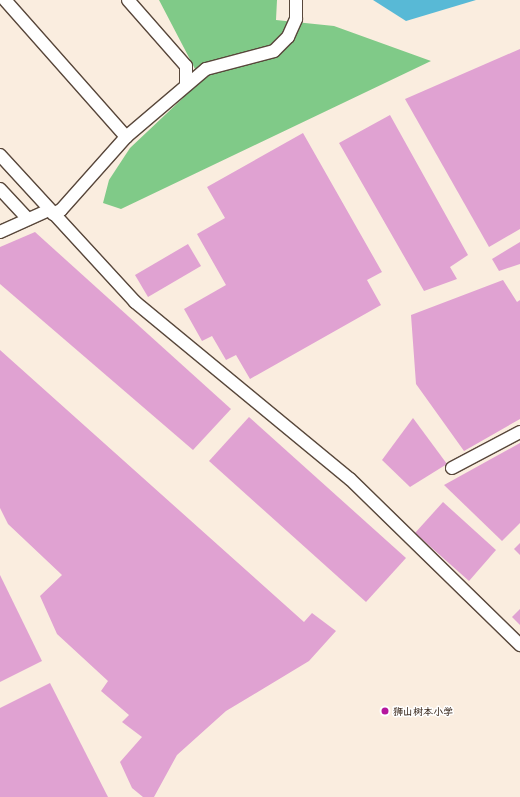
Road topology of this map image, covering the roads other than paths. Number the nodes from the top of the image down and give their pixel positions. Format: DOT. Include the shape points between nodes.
graph roads {
  1 [pos="5,0"];
  2 [pos="128,0"];
  3 [pos="296,0"];
  4 [pos="186,84"];
  5 [pos="126,137"];
  6 [pos="0,155"];
  7 [pos="0,189"];
  8 [pos="51,212"];
  9 [pos="28,219"];
  10 [pos="0,232"];
  11 [pos="520,432"];
  12 [pos="452,468"];
  13 [pos="520,645"];
  1 -- 5 [label="street"];
  2 -- 4 [label="street" via="186,66"];
  3 -- 4 [label="street" via="296,19 288,37 274,51 206,69"];
  4 -- 5 [label="street"];
  5 -- 8 [label="street" via="61,210"];
  6 -- 8 [label="street"];
  7 -- 9 [label="street"];
  8 -- 9 [label="street"];
  8 -- 13 [label="street" via="135,302 350,479"];
  9 -- 10 [label="street"];
  11 -- 12 [label="street"];
}
